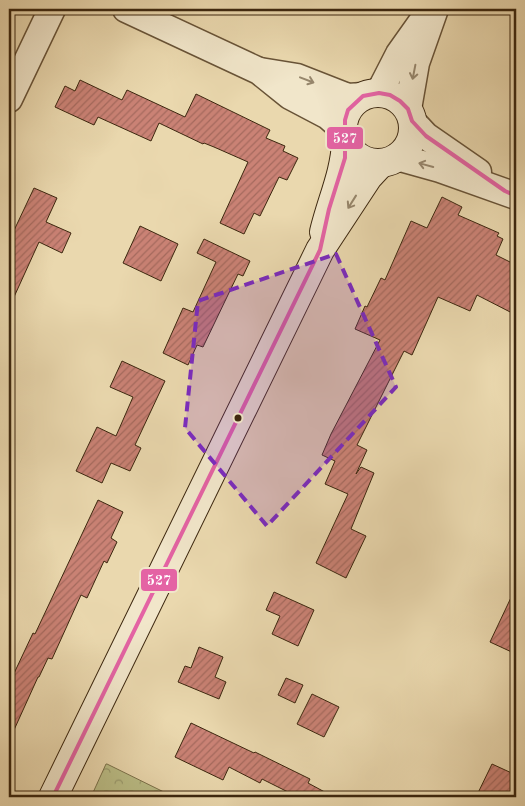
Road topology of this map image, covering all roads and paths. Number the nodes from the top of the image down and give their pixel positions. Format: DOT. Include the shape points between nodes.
graph roads {
  1 [pos="52,9"];
  2 [pos="126,9"];
  3 [pos="430,9"];
  4 [pos="435,9"];
  5 [pos="259,71"];
  6 [pos="371,94"];
  7 [pos="9,99"];
  8 [pos="410,115"];
  9 [pos="345,136"];
  10 [pos="389,160"];
  11 [pos="511,193"];
  12 [pos="320,250"];
  13 [pos="53,797"];
  1 -- 7 [label="street"];
  2 -- 5 [label="street"];
  3 -- 6 [label="street"];
  4 -- 8 [label="street, one-way" via="416,63"];
  5 -- 6 [label="street, one-way" via="297,77 348,96"];
  5 -- 9 [label="street" via="290,96 328,116"];
  6 -- 8 [label="street" via="390,95 400,100"];
  6 -- 9 [label="street" via="348,110"];
  8 -- 10 [label="street" via="413,131 410,142 405,151"];
  8 -- 11 [label="street" via="426,136"];
  9 -- 10 [label="street" via="358,156 373,162"];
  9 -- 12 [label="street" via="345,158"];
  11 -- 10 [label="street, one-way" via="440,169"];
  10 -- 12 [label="street, one-way" via="368,177"];
  12 -- 13 [label="street"];
}
